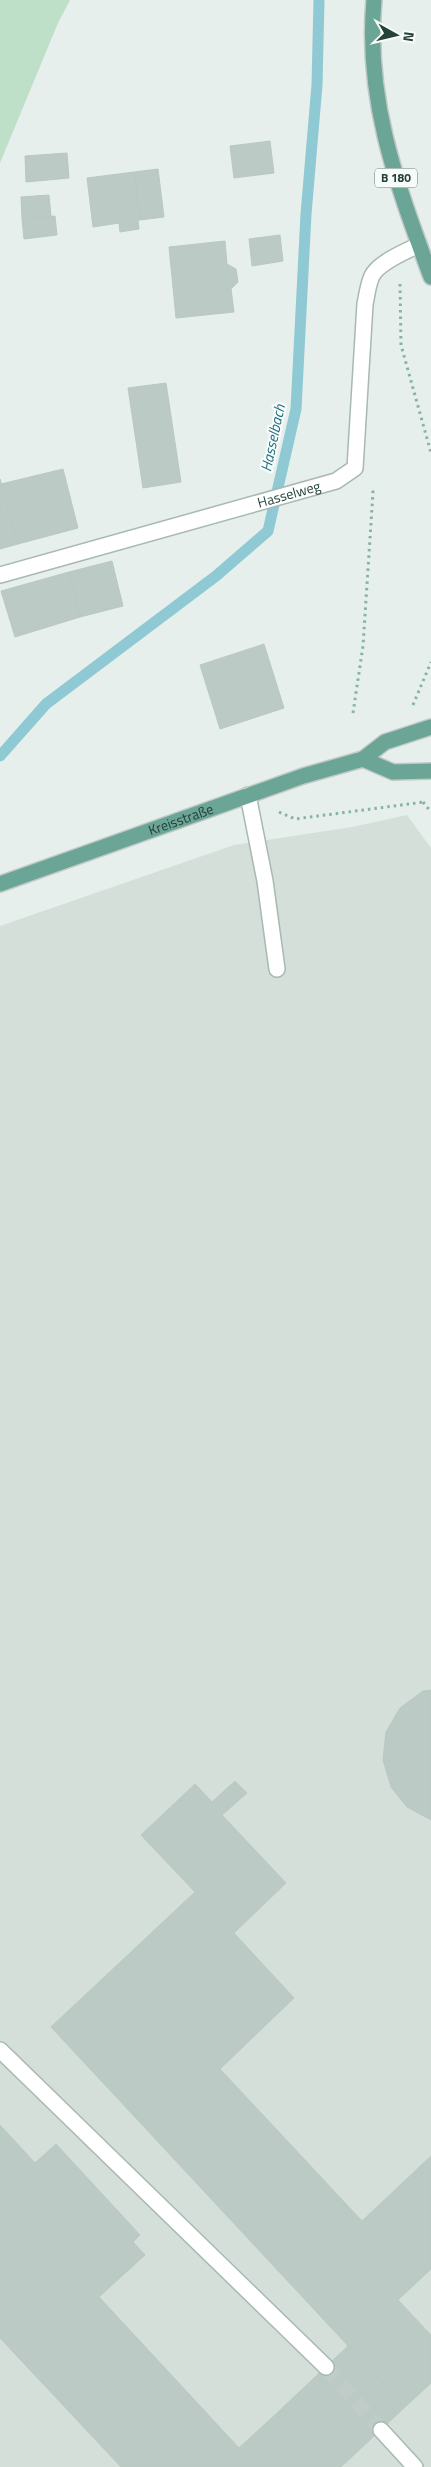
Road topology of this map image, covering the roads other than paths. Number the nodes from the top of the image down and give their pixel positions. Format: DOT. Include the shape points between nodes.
graph roads {
  1 [pos="374,0"];
  2 [pos="419,246"];
  3 [pos="431,277"];
  4 [pos="0,574"];
  5 [pos="431,727"];
  6 [pos="363,759"];
  7 [pos="431,771"];
  8 [pos="248,797"];
  9 [pos="0,884"];
  10 [pos="277,969"];
  11 [pos="0,2050"];
  12 [pos="326,2367"];
  13 [pos="381,2430"];
  14 [pos="416,2467"];
  1 -- 2 [label="main road, B 180" via="371,26 377,108"];
  2 -- 3 [label="main road, B 180"];
  2 -- 4 [label="street, Hasselweg" via="399,254 373,274 365,304 355,468 336,481"];
  5 -- 6 [label="main road, Kreisstraße" via="385,742"];
  6 -- 7 [label="main road" via="393,772"];
  6 -- 8 [label="main road, Kreisstraße" via="303,776"];
  8 -- 9 [label="main road, Kreisstraße"];
  8 -- 10 [label="street" via="265,881"];
  11 -- 12 [label="street"];
  13 -- 14 [label="street"];
}
